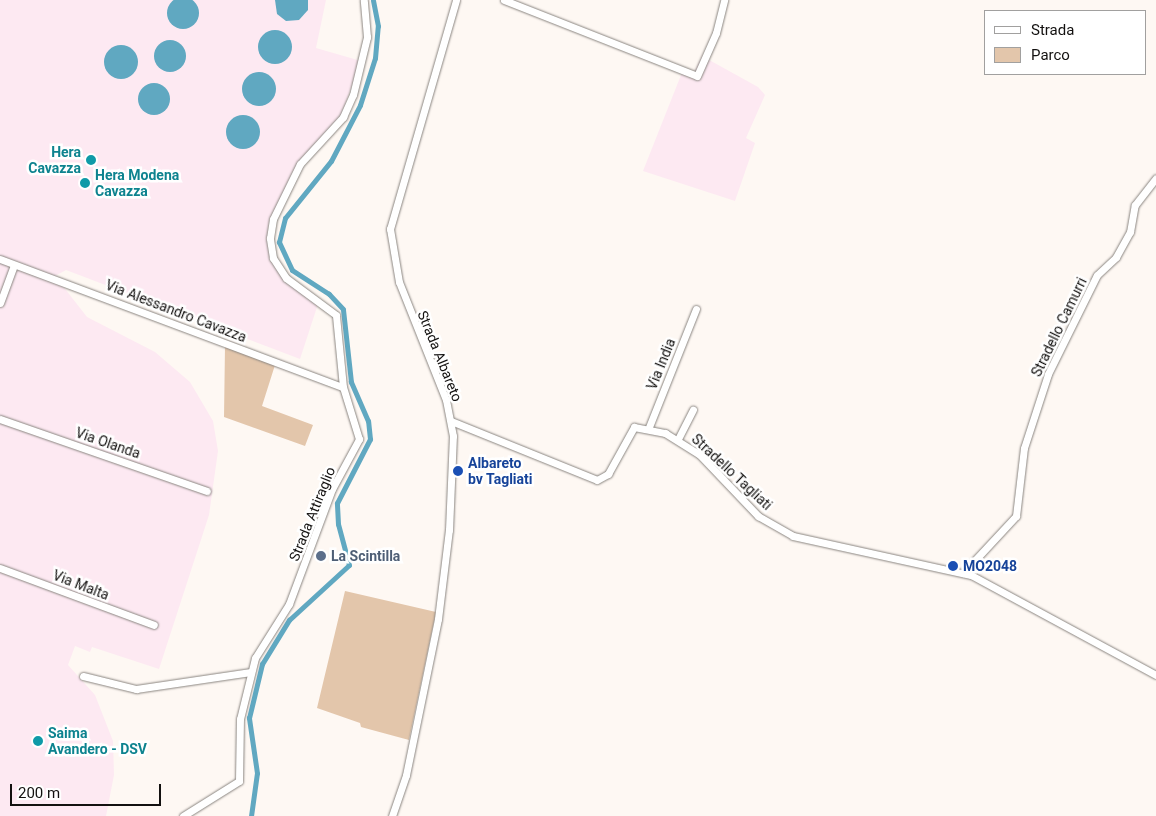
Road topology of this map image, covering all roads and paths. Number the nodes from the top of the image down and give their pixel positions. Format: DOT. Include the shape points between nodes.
graph roads {
  1 [pos="364,0"];
  2 [pos="456,0"];
  3 [pos="504,0"];
  4 [pos="724,0"];
  5 [pos="1156,178"];
  6 [pos="0,259"];
  7 [pos="14,265"];
  8 [pos="0,303"];
  9 [pos="696,309"];
  10 [pos="343,387"];
  11 [pos="693,410"];
  12 [pos="0,419"];
  13 [pos="451,421"];
  14 [pos="648,427"];
  15 [pos="678,439"];
  16 [pos="207,490"];
  17 [pos="0,568"];
  18 [pos="963,573"];
  19 [pos="154,626"];
  20 [pos="251,672"];
  21 [pos="1156,675"];
  22 [pos="83,676"];
  23 [pos="183,816"];
  24 [pos="392,816"];
  1 -- 10 [label="street, Strada Attiraglio" via="366,42 348,110 300,164 270,234 272,253 284,275 336,315"];
  2 -- 13 [label="street, Strada Albareto" via="390,229 399,282"];
  3 -- 4 [label="street" via="697,76 716,33"];
  5 -- 18 [label="street, Stradello Camurri" via="1135,205 1130,232 1116,257 1097,275 1048,374 1024,448 1016,516"];
  6 -- 7 [label="street, Via Alessandro Cavazza"];
  7 -- 8 [label="street"];
  7 -- 10 [label="street, Via Alessandro Cavazza"];
  9 -- 14 [label="street, Via India"];
  10 -- 20 [label="street, Strada Attiraglio" via="359,431 358,444 332,489 289,604 263,640"];
  11 -- 15 [label="street"];
  12 -- 16 [label="street, Via Olanda"];
  13 -- 14 [label="street" via="597,480 608,474 631,429"];
  13 -- 24 [label="street, Strada Albareto" via="449,530 438,619 406,775"];
  14 -- 15 [label="street, Stradello Tagliati"];
  15 -- 18 [label="street, Stradello Tagliati" via="758,516 793,536"];
  17 -- 19 [label="street, Via Malta"];
  18 -- 21 [label="street, Stradello Tagliati"];
  20 -- 22 [label="street" via="136,689"];
  20 -- 23 [label="street, Strada Attiraglio" via="240,720 238,781"];
}
